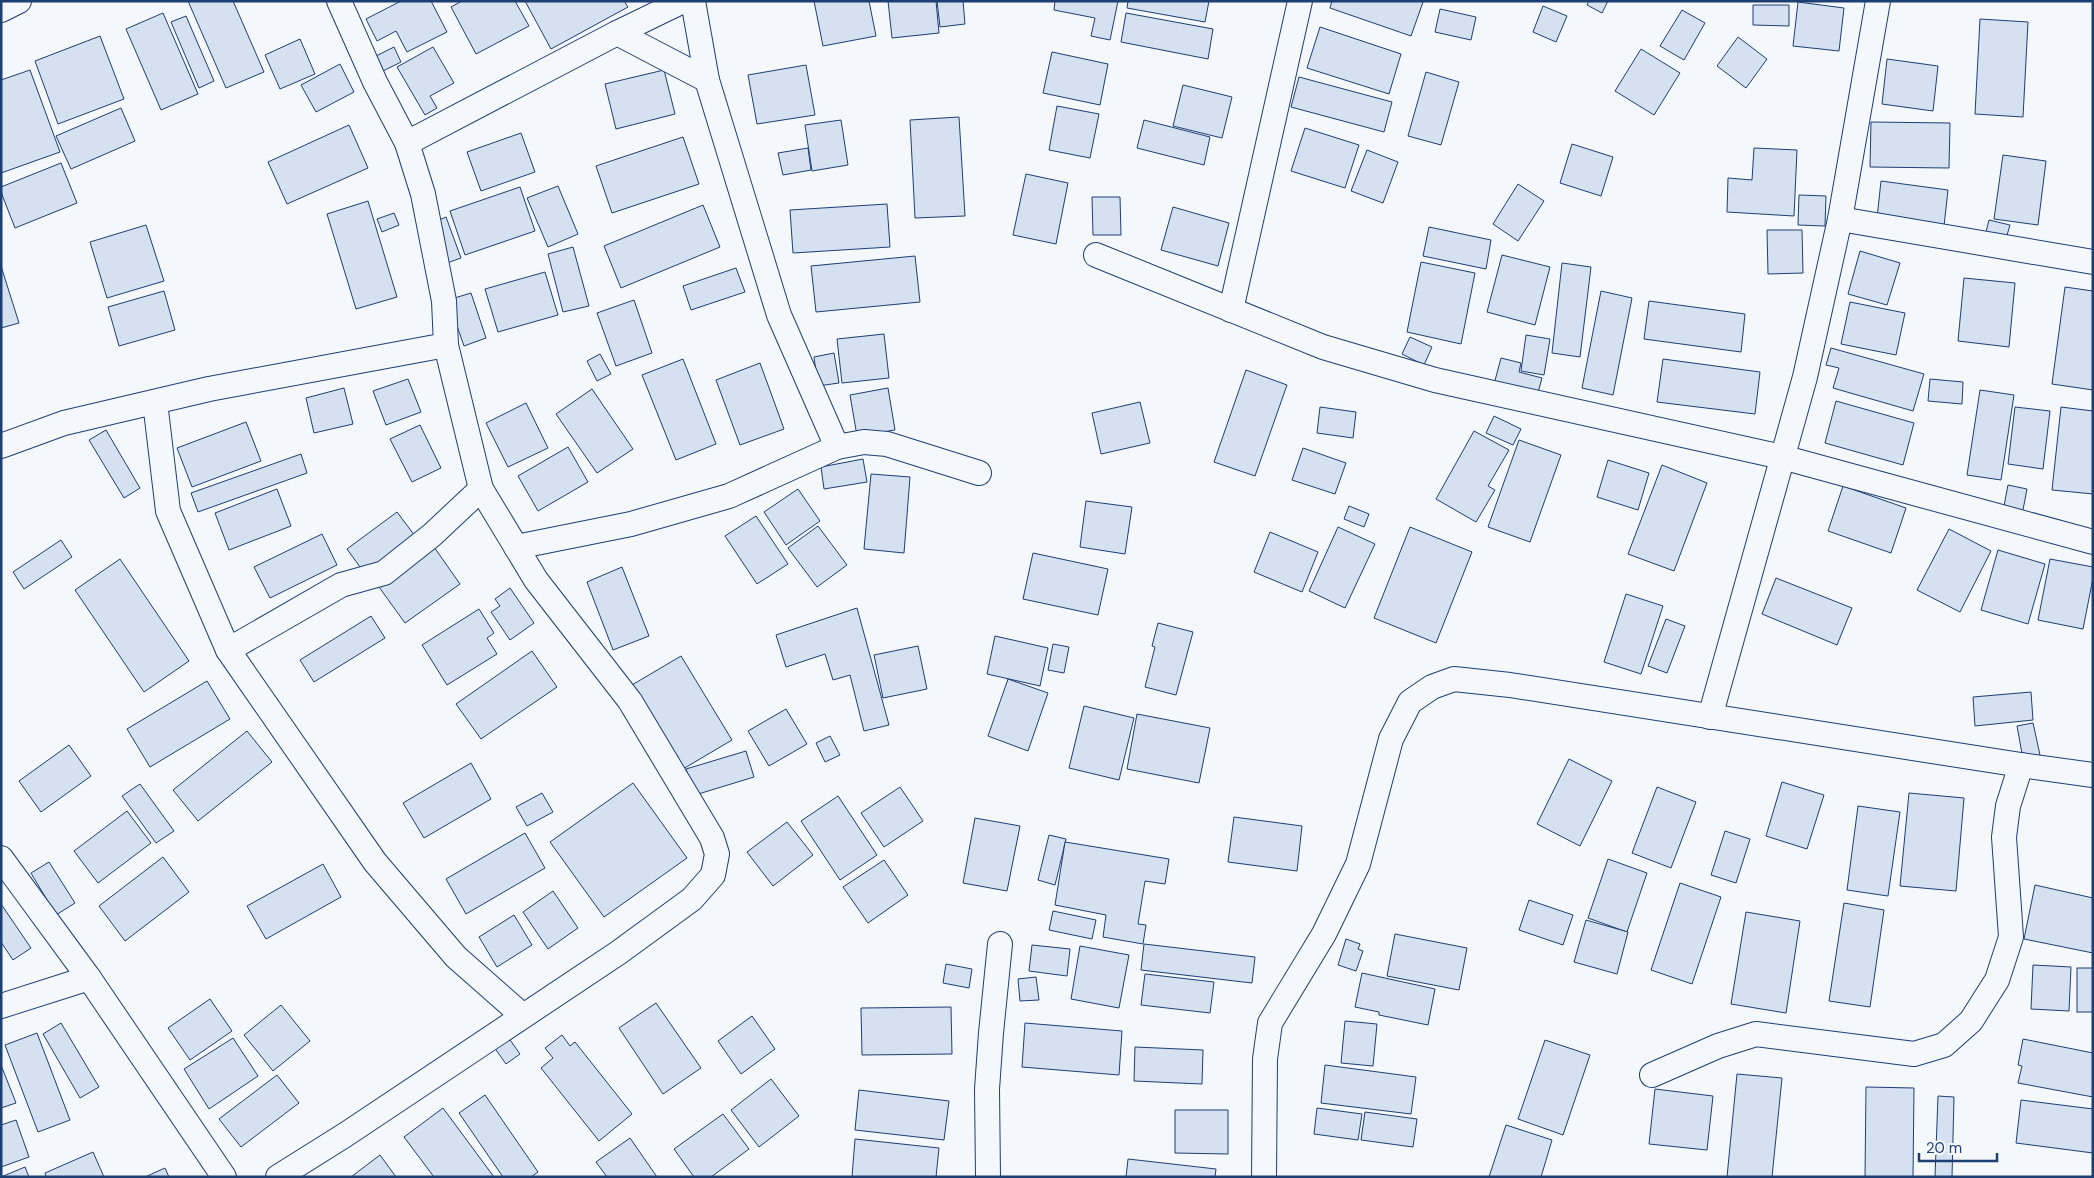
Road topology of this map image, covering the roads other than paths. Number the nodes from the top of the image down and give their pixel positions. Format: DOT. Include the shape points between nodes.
graph roads {
  1 [pos="19,1"];
  2 [pos="339,1"];
  3 [pos="682,1"];
  4 [pos="692,1"];
  5 [pos="1300,1"];
  6 [pos="1878,1"];
  7 [pos="1,10"];
  8 [pos="617,33"];
  9 [pos="707,80"];
  10 [pos="407,143"];
  11 [pos="1840,219"];
  12 [pos="1096,255"];
  13 [pos="2093,262"];
  14 [pos="1231,310"];
  15 [pos="446,345"];
  16 [pos="155,402"];
  17 [pos="1,446"];
  18 [pos="837,446"];
  19 [pos="1782,458"];
  20 [pos="979,473"];
  21 [pos="480,489"];
  22 [pos="2093,542"];
  23 [pos="516,547"];
  24 [pos="228,650"];
  25 [pos="1710,717"];
  26 [pos="2021,765"];
  27 [pos="2093,774"];
  28 [pos="1,858"];
  29 [pos="1000,944"];
  30 [pos="89,978"];
  31 [pos="1,1006"];
  32 [pos="523,1016"];
  33 [pos="1652,1075"];
  34 [pos="224,1177"];
  35 [pos="278,1177"];
  36 [pos="988,1177"];
  37 [pos="1264,1177"];
  1 -- 7 [label="street"];
  2 -- 10 [label="street" via="375,82"];
  3 -- 8 [label="street"];
  4 -- 9 [label="street"];
  5 -- 14 [label="street"];
  6 -- 11 [label="street"];
  8 -- 9 [label="street"];
  8 -- 10 [label="street"];
  9 -- 18 [label="street" via="779,315"];
  10 -- 15 [label="street" via="423,194 444,301"];
  11 -- 13 [label="street"];
  11 -- 19 [label="street" via="1805,377"];
  12 -- 14 [label="street"];
  14 -- 19 [label="street" via="1322,348 1435,380"];
  15 -- 16 [label="street"];
  15 -- 21 [label="street"];
  16 -- 17 [label="street" via="64,423"];
  16 -- 24 [label="street" via="168,511"];
  18 -- 20 [label="street" via="864,442 886,444"];
  18 -- 23 [label="street" via="729,496 631,524"];
  19 -- 22 [label="street"];
  19 -- 25 [label="street"];
  21 -- 23 [label="street"];
  21 -- 24 [label="street" via="432,535 384,573 341,585"];
  23 -- 32 [label="street" via="536,580 630,701 712,838 717,854 713,875 692,899"];
  24 -- 32 [label="street" via="375,862 456,957"];
  25 -- 26 [label="street"];
  25 -- 37 [label="street" via="1454,679 1432,687 1410,702 1391,739 1358,864 1324,934 1270,1023 1265,1059"];
  26 -- 27 [label="street"];
  26 -- 33 [label="street" via="2008,806 2004,836 2011,938 1997,980 1971,1022 1944,1045 1914,1054 1756,1034 1718,1046"];
  28 -- 30 [label="street"];
  29 -- 36 [label="street" via="988,1090"];
  30 -- 31 [label="street"];
  30 -- 34 [label="street"];
  32 -- 35 [label="street"];
}
